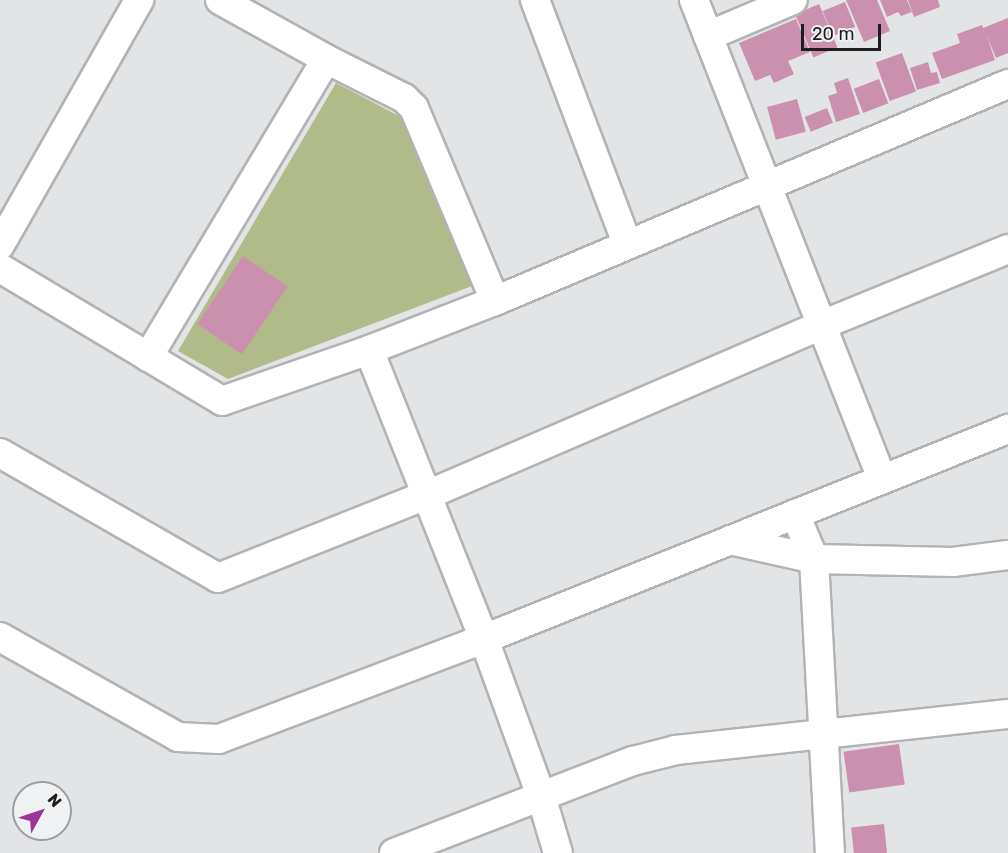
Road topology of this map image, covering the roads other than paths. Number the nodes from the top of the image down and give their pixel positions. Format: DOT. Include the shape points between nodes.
graph roads {
  1 [pos="139,0"];
  2 [pos="219,0"];
  3 [pos="535,0"];
  4 [pos="694,0"];
  5 [pos="793,0"];
  6 [pos="708,36"];
  7 [pos="326,60"];
  8 [pos="1008,84"];
  9 [pos="766,185"];
  10 [pos="627,243"];
  11 [pos="0,245"];
  12 [pos="1008,249"];
  13 [pos="0,268"];
  14 [pos="495,301"];
  15 [pos="822,326"];
  16 [pos="369,350"];
  17 [pos="148,357"];
  18 [pos="1008,429"];
  19 [pos="0,453"];
  20 [pos="882,479"];
  21 [pos="427,495"];
  22 [pos="795,514"];
  23 [pos="730,540"];
  24 [pos="1008,555"];
  25 [pos="814,559"];
  26 [pos="0,637"];
  27 [pos="484,639"];
  28 [pos="1008,714"];
  29 [pos="825,734"];
  30 [pos="541,796"];
  31 [pos="394,853"];
  32 [pos="558,853"];
  33 [pos="830,853"];
  1 -- 11 [label="street"];
  2 -- 7 [label="street"];
  3 -- 10 [label="street"];
  4 -- 6 [label="street"];
  5 -- 6 [label="street"];
  6 -- 9 [label="street"];
  7 -- 14 [label="street" via="404,98 414,108"];
  7 -- 17 [label="street"];
  8 -- 9 [label="street"];
  9 -- 10 [label="street"];
  9 -- 15 [label="street"];
  10 -- 14 [label="street"];
  12 -- 15 [label="street"];
  13 -- 17 [label="street"];
  14 -- 16 [label="street"];
  15 -- 20 [label="street"];
  15 -- 21 [label="street"];
  16 -- 17 [label="street" via="222,401"];
  16 -- 21 [label="street"];
  18 -- 20 [label="street"];
  19 -- 21 [label="street" via="218,578"];
  20 -- 22 [label="street"];
  21 -- 27 [label="street"];
  22 -- 23 [label="street"];
  22 -- 25 [label="street"];
  23 -- 25 [label="street"];
  23 -- 27 [label="street"];
  24 -- 25 [label="street" via="954,562"];
  25 -- 29 [label="street"];
  26 -- 27 [label="street" via="178,737 219,740"];
  27 -- 30 [label="street"];
  28 -- 29 [label="street"];
  29 -- 30 [label="street" via="676,750 633,761"];
  29 -- 33 [label="street"];
  30 -- 31 [label="street"];
  30 -- 32 [label="street"];
}
